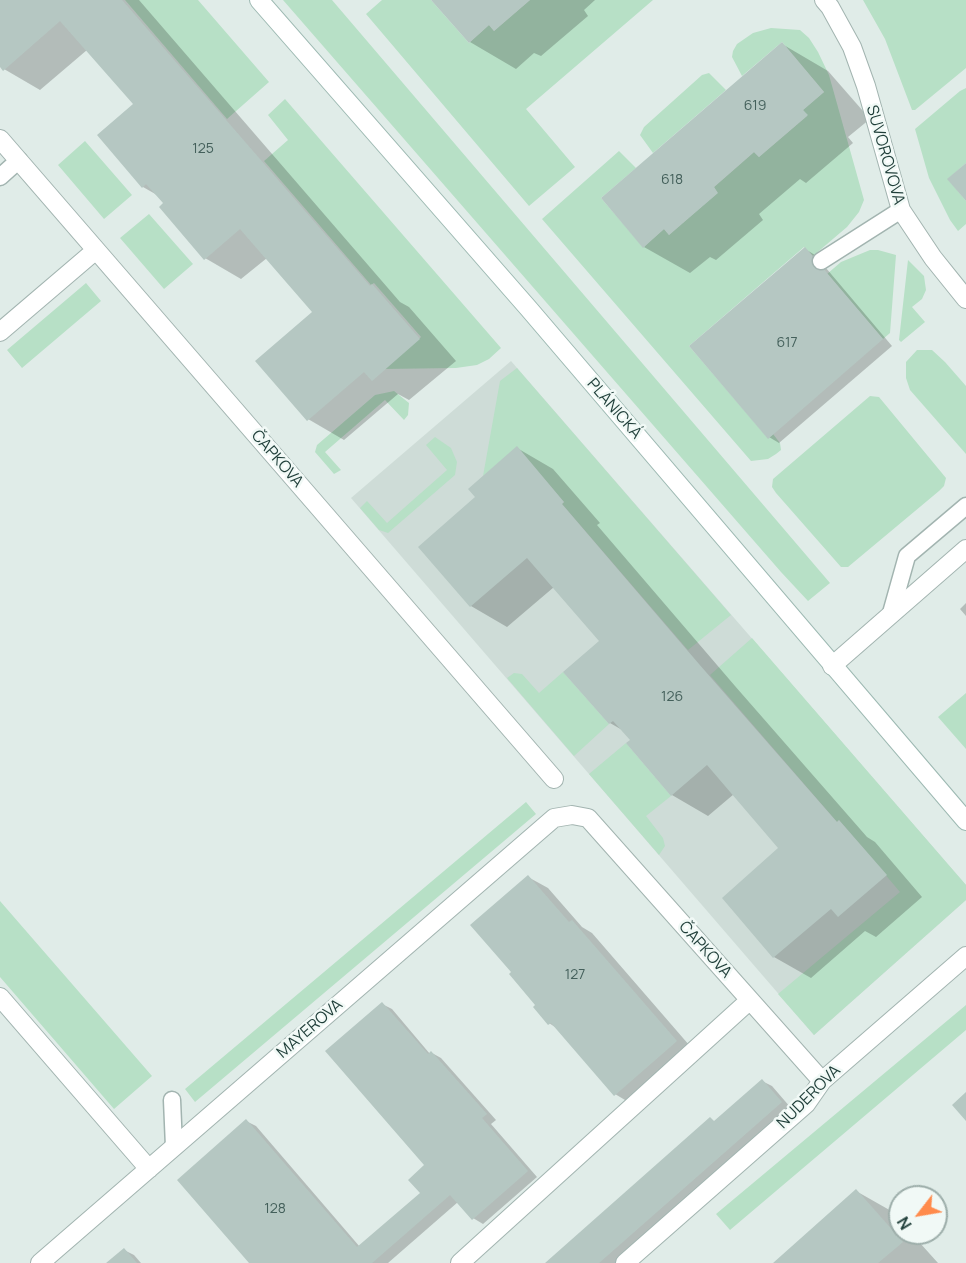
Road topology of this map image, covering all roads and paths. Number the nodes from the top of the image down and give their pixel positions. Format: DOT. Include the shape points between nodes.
graph roads {
  1 [pos="260,0"];
  2 [pos="824,0"];
  3 [pos="0,139"];
  4 [pos="19,160"];
  5 [pos="0,177"];
  6 [pos="901,210"];
  7 [pos="96,250"];
  8 [pos="821,261"];
  9 [pos="966,299"];
  10 [pos="0,332"];
  11 [pos="966,506"];
  12 [pos="966,549"];
  13 [pos="891,613"];
  14 [pos="831,666"];
  15 [pos="554,779"];
  16 [pos="588,818"];
  17 [pos="966,820"];
  18 [pos="966,956"];
  19 [pos="0,997"];
  20 [pos="750,1000"];
  21 [pos="822,1081"];
  22 [pos="172,1100"];
  23 [pos="174,1147"];
  24 [pos="148,1169"];
  25 [pos="40,1263"];
  26 [pos="460,1263"];
  27 [pos="625,1263"];
  1 -- 14 [label="street, PLÁNICKÁ"];
  2 -- 6 [label="street, SUVOROVOVA" via="852,47"];
  3 -- 4 [label="street, ČAPKOVA"];
  4 -- 5 [label="lane"];
  4 -- 7 [label="street, ČAPKOVA"];
  6 -- 8 [label="lane"];
  6 -- 9 [label="street, SUVOROVOVA"];
  7 -- 10 [label="street"];
  7 -- 15 [label="street, ČAPKOVA"];
  11 -- 13 [label="lane" via="907,556"];
  12 -- 13 [label="street"];
  13 -- 14 [label="street"];
  14 -- 17 [label="street, PLÁNICKÁ"];
  16 -- 20 [label="street, ČAPKOVA"];
  16 -- 23 [label="street, MAYEROVA" via="554,818"];
  18 -- 21 [label="street, NUDEROVA"];
  19 -- 24 [label="street"];
  20 -- 21 [label="street, ČAPKOVA"];
  20 -- 26 [label="street"];
  21 -- 27 [label="street, NUDEROVA" via="806,1104"];
  22 -- 23 [label="lane"];
  23 -- 24 [label="street, MAYEROVA"];
  24 -- 25 [label="street, MAYEROVA"];
}
